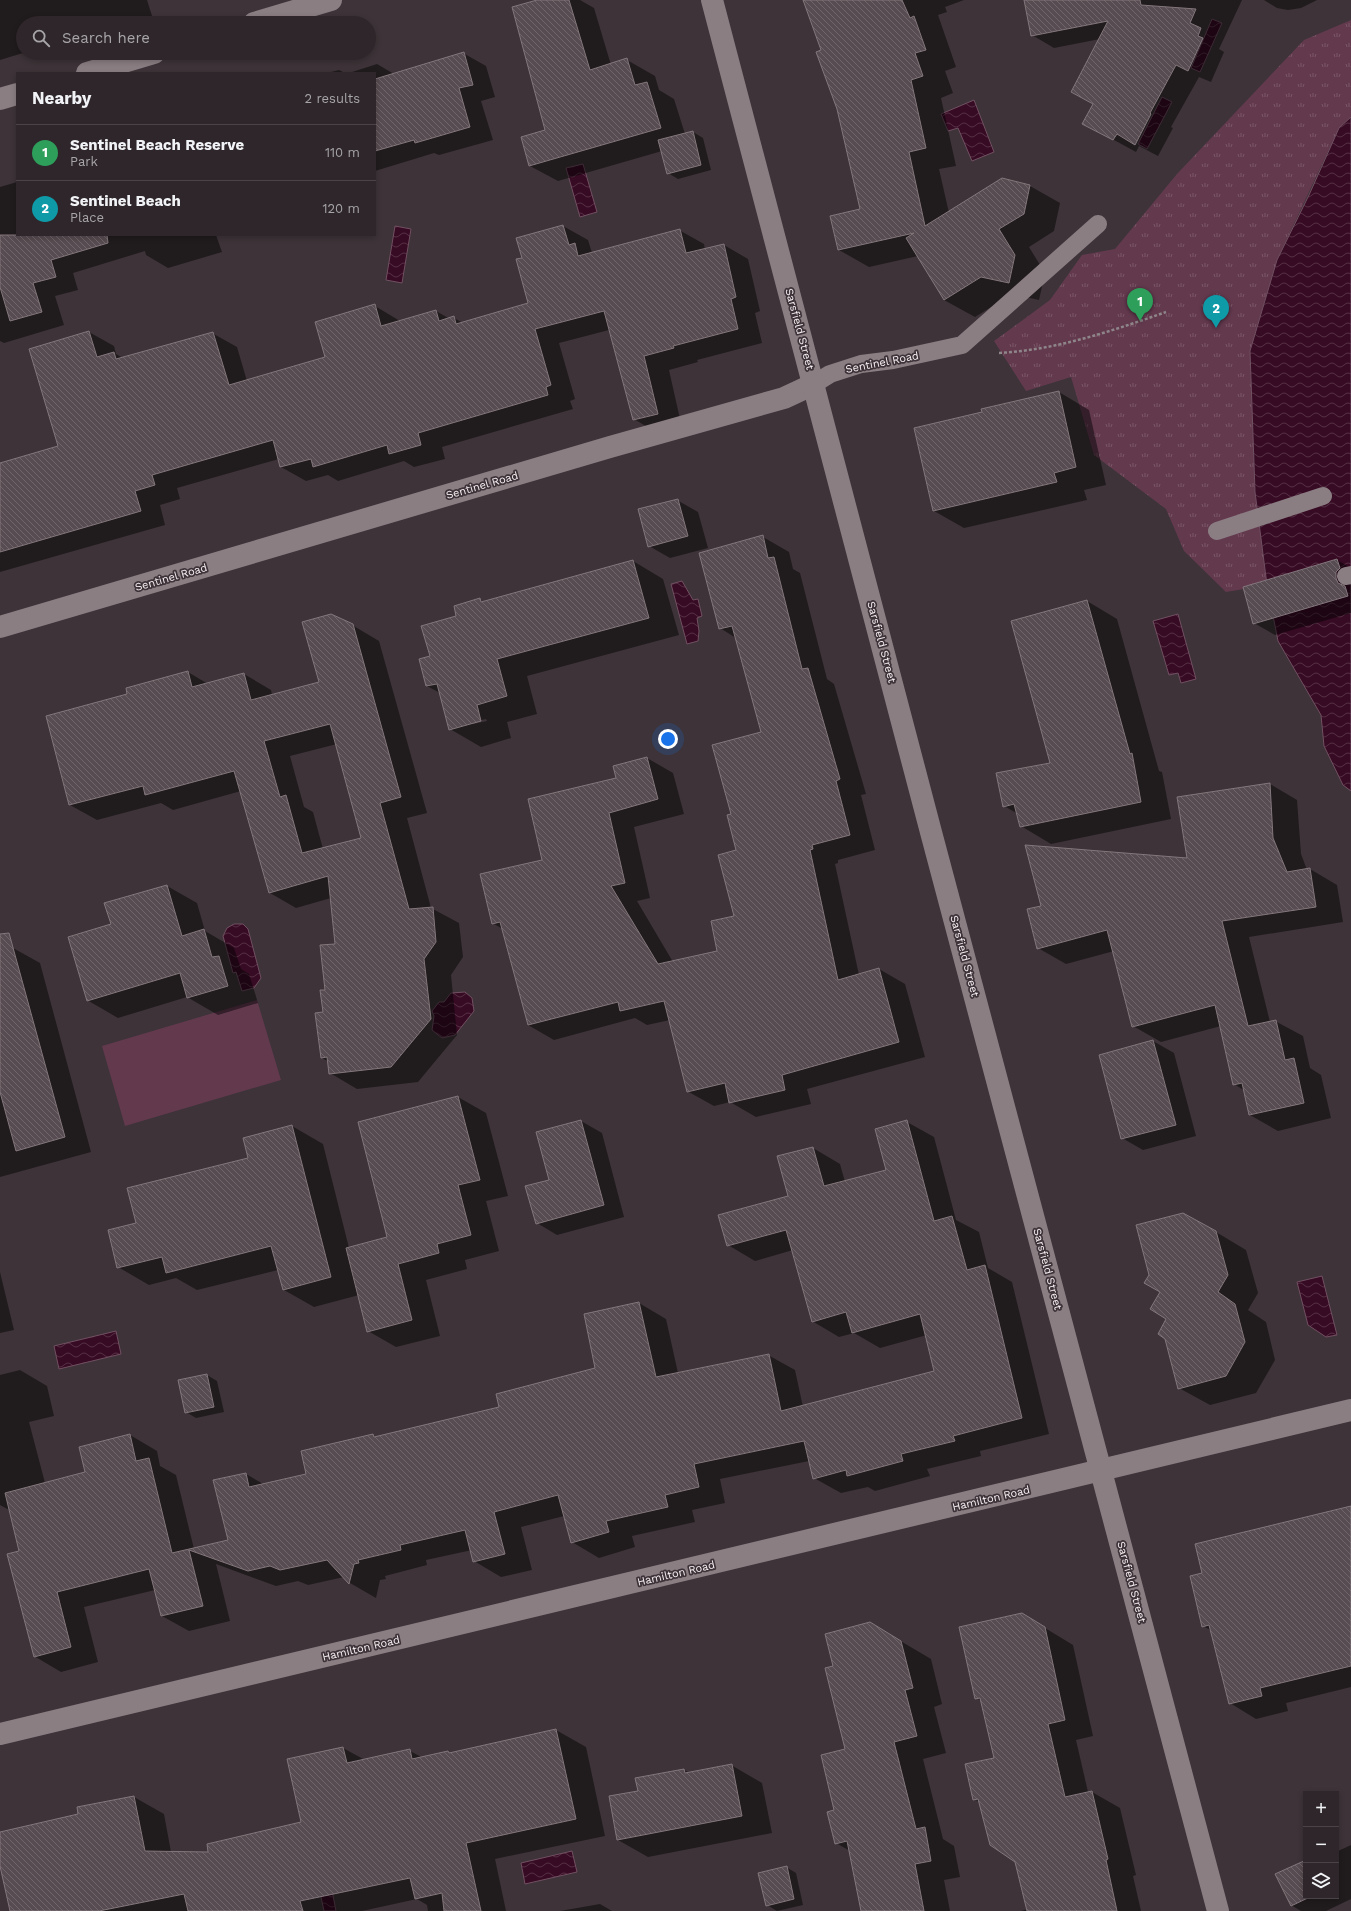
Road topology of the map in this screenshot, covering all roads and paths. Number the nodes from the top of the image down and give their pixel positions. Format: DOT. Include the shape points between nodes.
graph roads {
  1 [pos="331,0"];
  2 [pos="712,0"];
  3 [pos="277,16"];
  4 [pos="131,60"];
  5 [pos="90,72"];
  6 [pos="16,94"];
  7 [pos="0,99"];
  8 [pos="1098,224"];
  9 [pos="1166,312"];
  10 [pos="999,353"];
  11 [pos="814,384"];
  12 [pos="1323,496"];
  13 [pos="1217,531"];
  14 [pos="0,627"];
  15 [pos="1351,1410"];
  16 [pos="1103,1471"];
  17 [pos="0,1734"];
  18 [pos="1218,1911"];
  1 -- 3 [label="street"];
  2 -- 11 [label="street, Sarsfield Street"];
  4 -- 5 [label="street"];
  6 -- 7 [label="street"];
  8 -- 11 [label="lane, Sentinel Road" via="962,346 861,364 830,374"];
  9 -- 10 [label="path" via="1108,332 1022,352"];
  11 -- 14 [label="street, Sentinel Road" via="784,398"];
  11 -- 16 [label="street, Sarsfield Street" via="928,821"];
  12 -- 13 [label="lane"];
  15 -- 16 [label="street, Hamilton Road"];
  16 -- 17 [label="street, Hamilton Road"];
  16 -- 18 [label="street, Sarsfield Street"];
}
